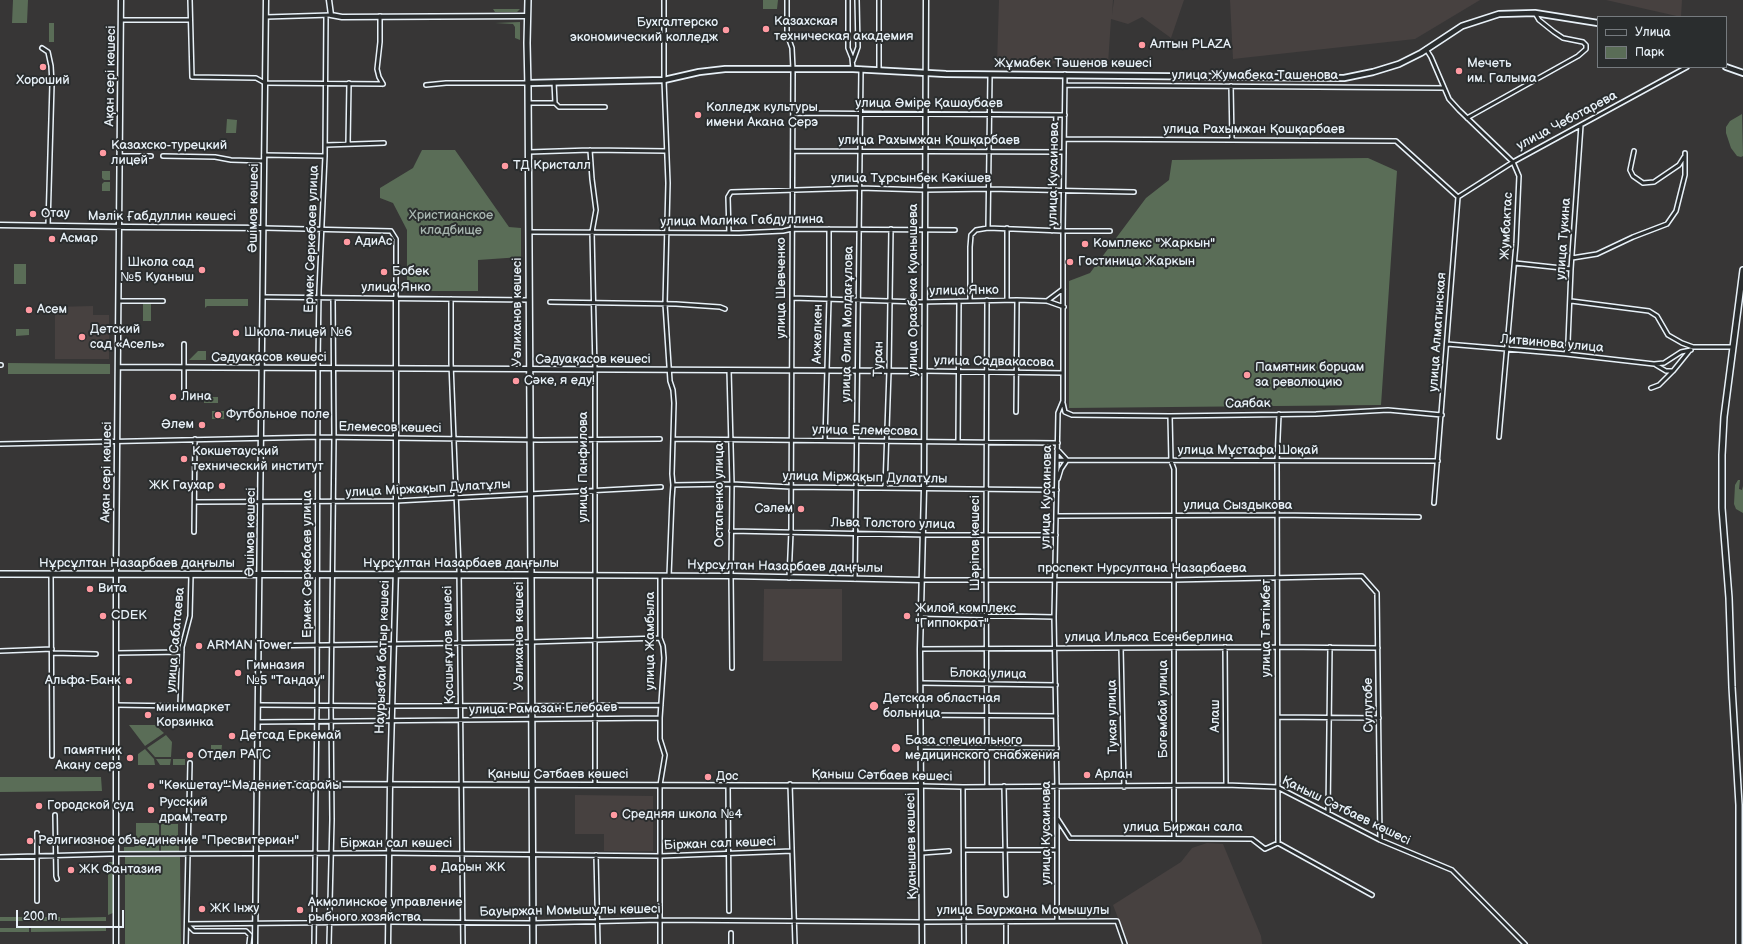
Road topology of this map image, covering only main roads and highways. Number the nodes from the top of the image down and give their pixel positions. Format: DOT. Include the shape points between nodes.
graph roads {
  1 [pos="528,0"];
  2 [pos="1597,23"];
  3 [pos="1727,67"];
  4 [pos="1743,73"];
  5 [pos="528,83"];
  6 [pos="528,259"];
  7 [pos="1743,270"];
  8 [pos="0,574"];
  9 [pos="531,575"];
  10 [pos="533,944"];
  11 [pos="1738,944"];
  1 -- 5 [label="main road"];
  2 -- 5 [label="main road, Жұмабек Тәшенов көшесі" via="1535,13 1499,14 1462,26 1408,60 1391,67 1344,78 990,75 861,69 726,69 664,80"];
  3 -- 4 [label="main road"];
  5 -- 6 [label="main road"];
  5 -- 6 [label="main road, Уәлиханов көшесі"];
  6 -- 9 [label="main road, Уәлиханов көшесі"];
  7 -- 11 [label="main road" via="1722,436 1739,805"];
  8 -- 9 [label="main road, Нұрсұлтан Назарбаев даңғылы"];
  9 -- 10 [label="main road, Уәлиханов көшесі"];
}
